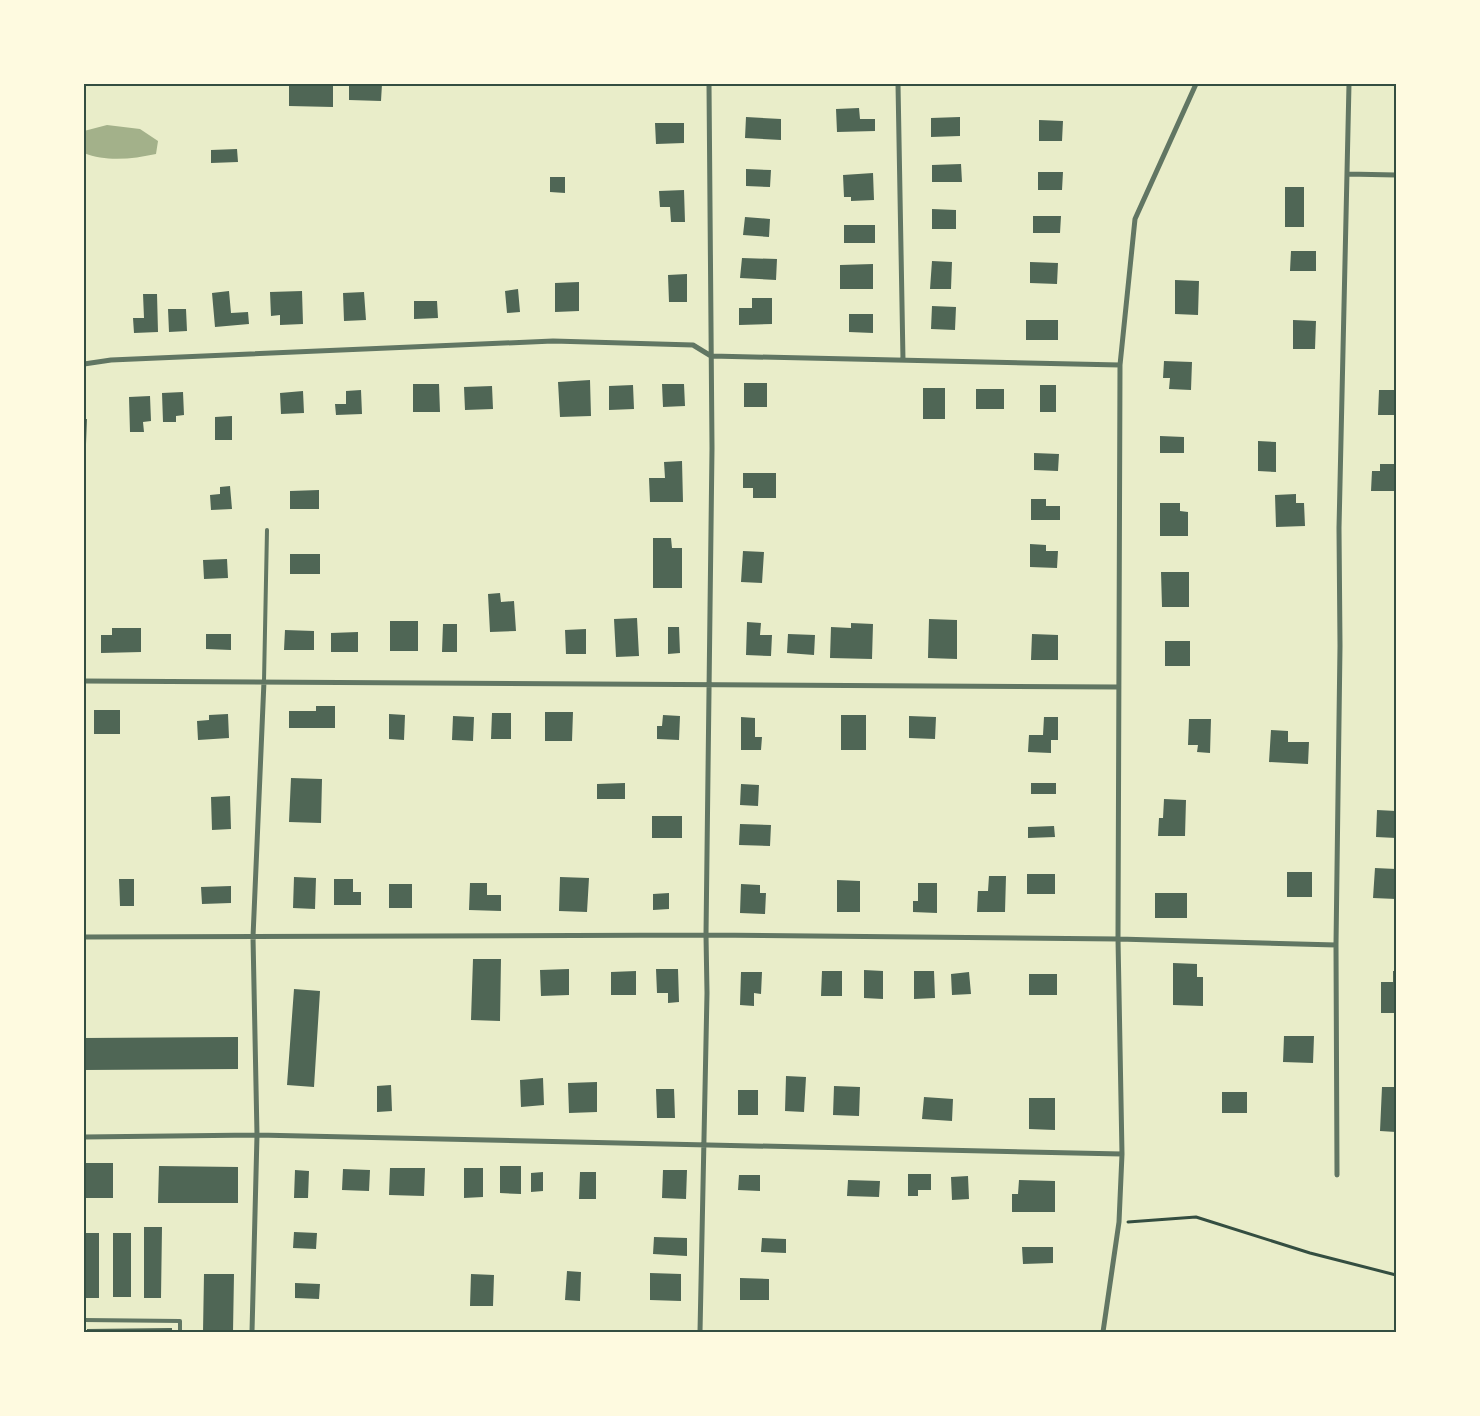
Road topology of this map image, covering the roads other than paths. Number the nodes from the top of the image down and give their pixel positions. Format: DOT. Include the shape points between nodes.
graph roads {
  1 [pos="709,84"];
  2 [pos="898,84"];
  3 [pos="1196,84"];
  4 [pos="1349,84"];
  5 [pos="1347,174"];
  6 [pos="1396,175"];
  7 [pos="711,356"];
  8 [pos="903,360"];
  9 [pos="84,364"];
  10 [pos="1120,365"];
  11 [pos="267,530"];
  12 [pos="84,681"];
  13 [pos="264,681"];
  14 [pos="708,684"];
  15 [pos="1118,687"];
  16 [pos="706,935"];
  17 [pos="84,937"];
  18 [pos="253,938"];
  19 [pos="1118,939"];
  20 [pos="1336,945"];
  21 [pos="257,1134"];
  22 [pos="84,1138"];
  23 [pos="704,1145"];
  24 [pos="1122,1154"];
  25 [pos="1337,1175"];
  26 [pos="84,1320"];
  27 [pos="180,1332"];
  28 [pos="252,1332"];
  29 [pos="700,1332"];
  30 [pos="1103,1332"];
  1 -- 7 [label="street"];
  2 -- 8 [label="street"];
  3 -- 10 [label="street" via="1135,219"];
  4 -- 5 [label="street"];
  5 -- 6 [label="street"];
  5 -- 20 [label="street" via="1338,528 1340,646"];
  7 -- 8 [label="street"];
  7 -- 9 [label="street" via="693,345 553,341 111,360"];
  7 -- 14 [label="street"];
  8 -- 10 [label="street"];
  10 -- 15 [label="street"];
  11 -- 13 [label="lane"];
  12 -- 13 [label="street"];
  13 -- 14 [label="street"];
  13 -- 18 [label="street"];
  14 -- 15 [label="street"];
  14 -- 16 [label="street"];
  15 -- 19 [label="street"];
  16 -- 18 [label="street"];
  16 -- 19 [label="street"];
  16 -- 23 [label="street"];
  17 -- 18 [label="street"];
  18 -- 21 [label="street"];
  19 -- 20 [label="street"];
  19 -- 24 [label="street"];
  20 -- 25 [label="street"];
  21 -- 22 [label="street"];
  21 -- 23 [label="street"];
  21 -- 28 [label="street"];
  23 -- 24 [label="street"];
  23 -- 29 [label="street"];
  24 -- 30 [label="street" via="1119,1222"];
  26 -- 27 [label="lane" via="180,1320"];
}
